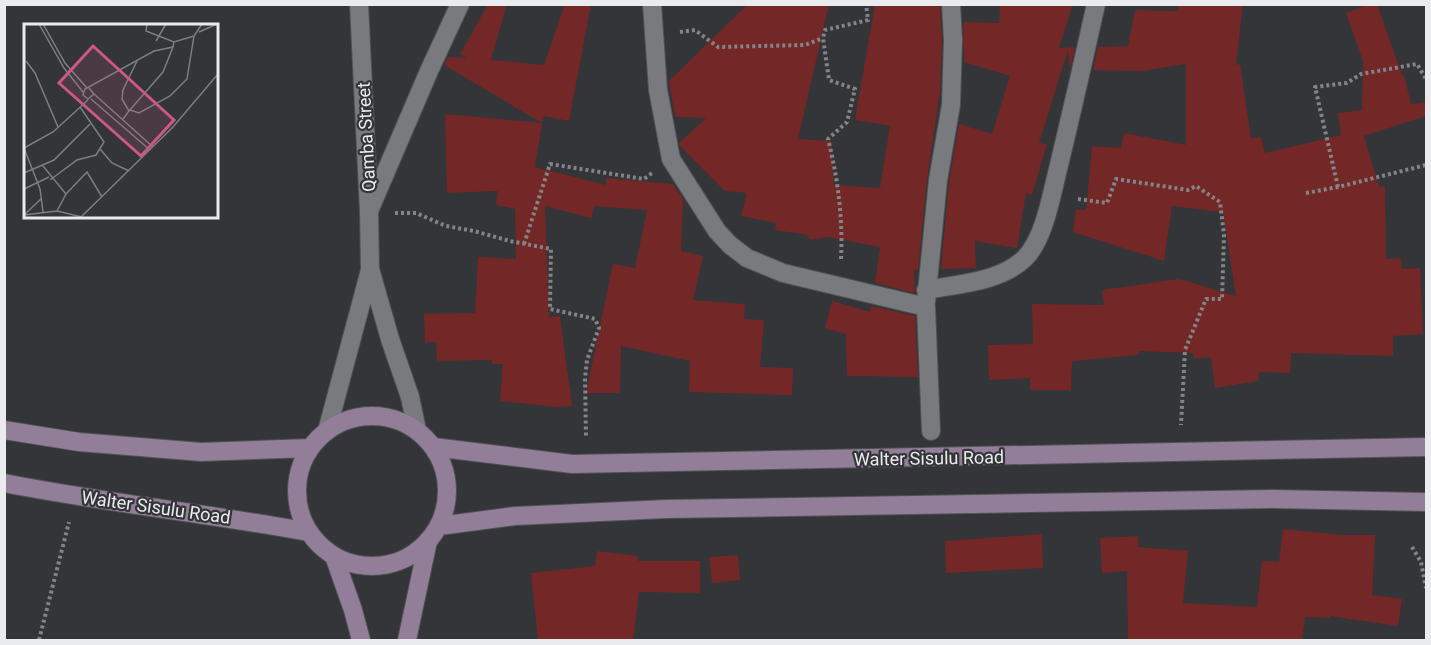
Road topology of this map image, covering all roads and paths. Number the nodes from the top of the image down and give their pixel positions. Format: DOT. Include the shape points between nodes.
graph roads {
  1 [pos="359,4"];
  2 [pos="460,4"];
  3 [pos="652,4"];
  4 [pos="866,4"];
  5 [pos="951,4"];
  6 [pos="1096,4"];
  7 [pos="656,35"];
  8 [pos="823,38"];
  9 [pos="1426,79"];
  10 [pos="671,159"];
  11 [pos="1426,165"];
  12 [pos="1338,187"];
  13 [pos="1306,193"];
  14 [pos="1049,202"];
  15 [pos="369,212"];
  16 [pos="525,244"];
  17 [pos="841,259"];
  18 [pos="370,269"];
  19 [pos="926,298"];
  20 [pos="1181,426"];
  21 [pos="4,430"];
  22 [pos="417,430"];
  23 [pos="327,431"];
  24 [pos="931,431"];
  25 [pos="586,437"];
  26 [pos="434,447"];
  27 [pos="1426,447"];
  28 [pos="310,448"];
  29 [pos="4,483"];
  30 [pos="1426,502"];
  31 [pos="70,520"];
  32 [pos="439,526"];
  33 [pos="308,532"];
  34 [pos="429,541"];
  35 [pos="1412,547"];
  36 [pos="334,556"];
  37 [pos="1426,588"];
  38 [pos="39,640"];
  39 [pos="361,640"];
  40 [pos="407,640"];
  1 -- 15 [label="street, Qamba Street"];
  2 -- 15 [label="street"];
  3 -- 7 [label="street"];
  4 -- 8 [label="path" via="867,20 825,30"];
  5 -- 19 [label="street" via="951,105 938,180"];
  6 -- 14 [label="street"];
  7 -- 8 [label="path" via="695,30 718,47 805,45"];
  7 -- 10 [label="street" via="658,90"];
  8 -- 17 [label="path" via="829,80 855,89 847,122 828,139 840,197"];
  9 -- 12 [label="path" via="1418,64 1316,87"];
  10 -- 16 [label="path" via="644,179 550,164"];
  10 -- 19 [label="street" via="717,231 747,258 783,273"];
  11 -- 12 [label="path"];
  12 -- 13 [label="path"];
  14 -- 19 [label="street" via="1037,242 1025,258 991,277"];
  14 -- 20 [label="path" via="1077,199 1107,203 1116,179 1188,190 1196,186 1220,202 1224,235 1222,299 1206,299 1185,350"];
  15 -- 16 [label="path" via="416,213 446,226"];
  15 -- 18 [label="street, Qamba Street"];
  16 -- 25 [label="path" via="551,249 550,309 595,319 599,328 587,360"];
  18 -- 22 [label="street, Qamba Street"];
  18 -- 23 [label="street, Qamba Street"];
  19 -- 24 [label="street"];
  21 -- 28 [label="street" via="79,442 201,452"];
  22 -- 23 [label="street" via="392,418 365,416"];
  22 -- 26 [label="street"];
  23 -- 28 [label="street"];
  26 -- 27 [label="street, Walter Sisulu Road" via="572,464"];
  26 -- 32 [label="street" via="447,479 448,497"];
  28 -- 33 [label="street" via="297,490"];
  29 -- 33 [label="street, Walter Sisulu Road"];
  30 -- 32 [label="street" via="1274,499 666,509 515,516"];
  31 -- 38 [label="path"];
  32 -- 34 [label="street"];
  33 -- 36 [label="street"];
  34 -- 36 [label="street" via="413,554 384,565 353,564"];
  34 -- 40 [label="street"];
  35 -- 37 [label="path" via="1421,562"];
  36 -- 39 [label="street"];
}
